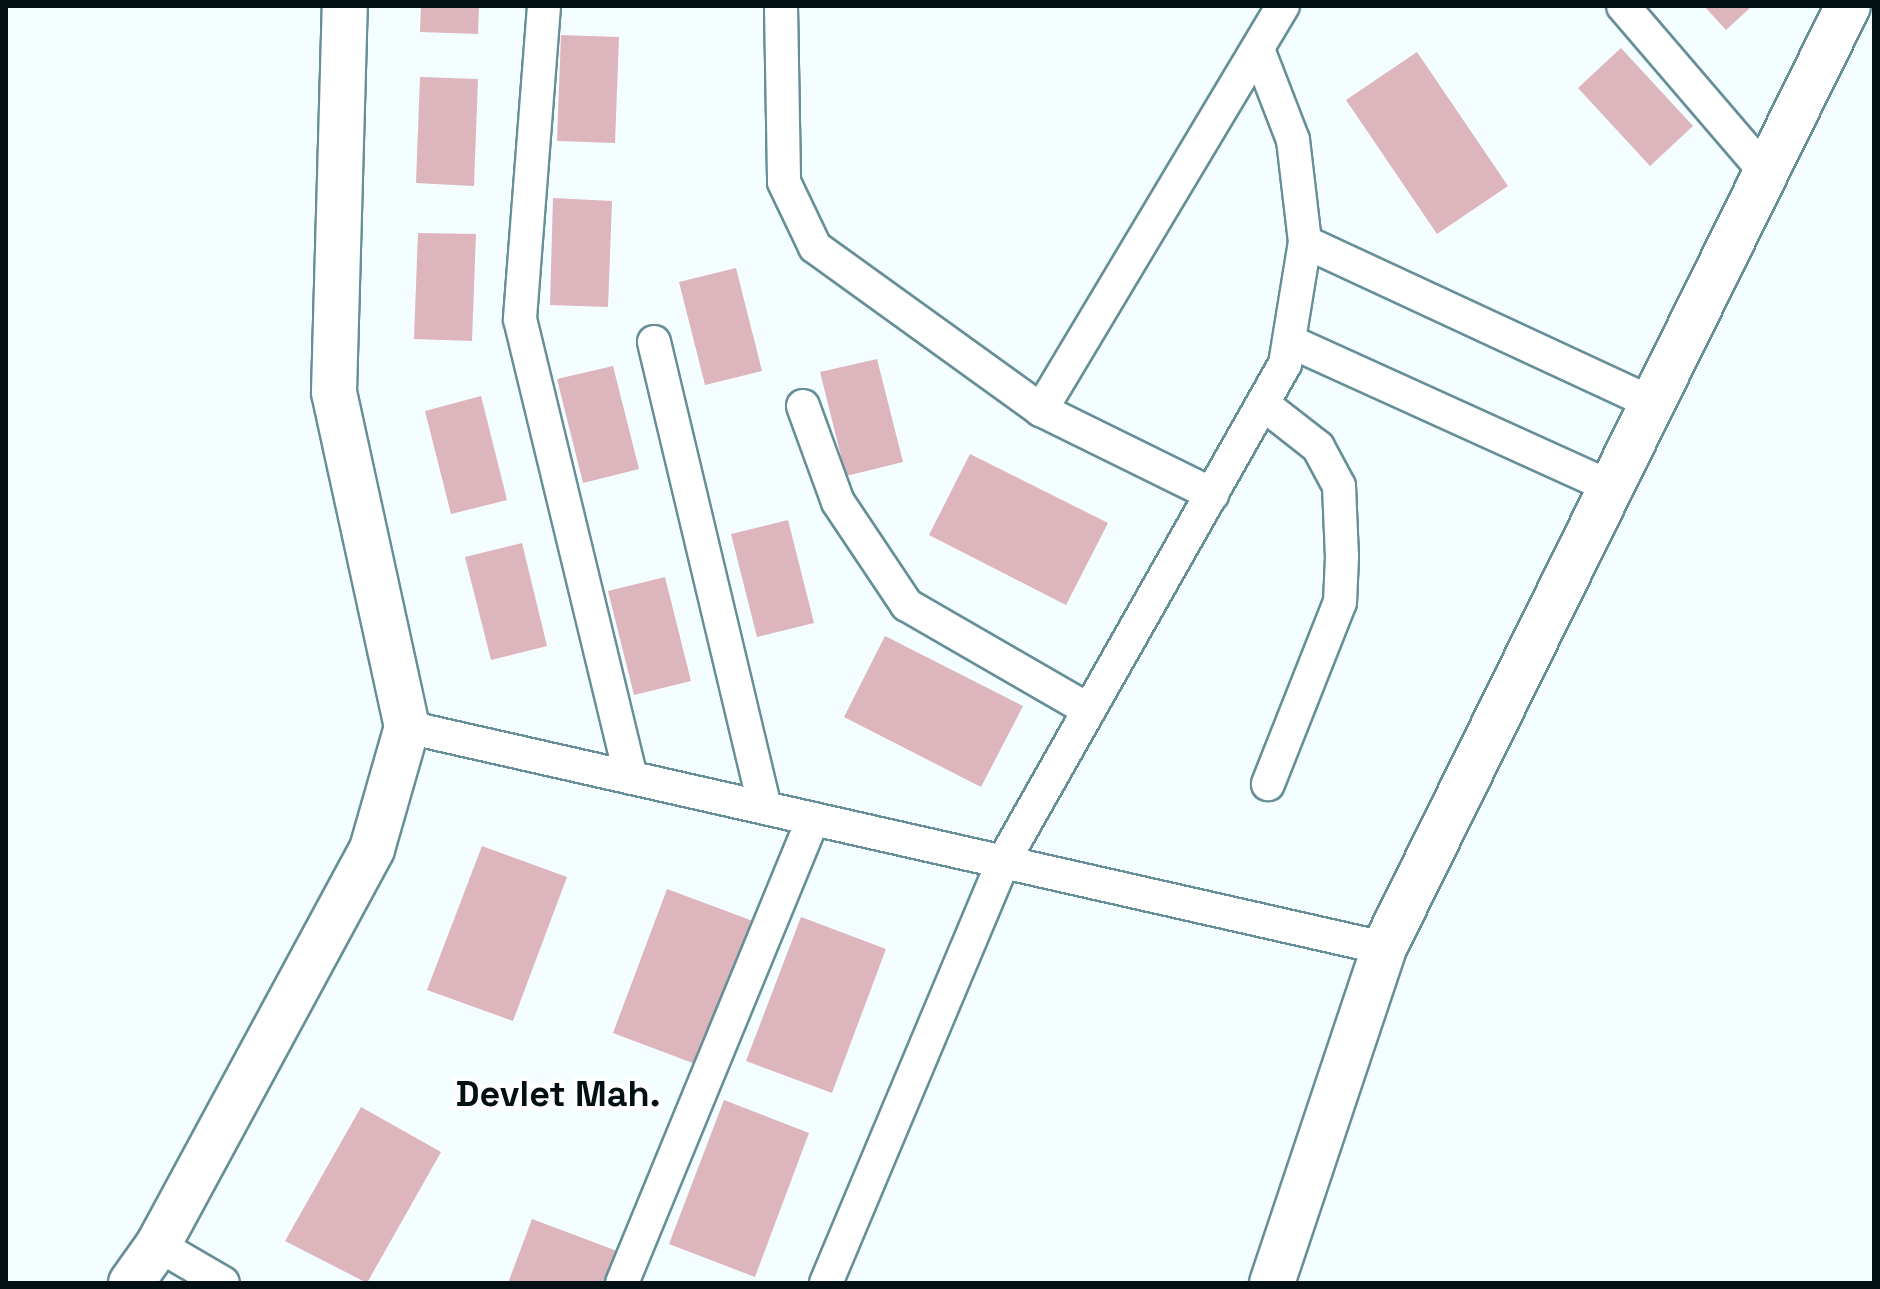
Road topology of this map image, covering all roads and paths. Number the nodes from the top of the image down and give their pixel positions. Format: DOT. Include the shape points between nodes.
graph roads {
  1 [pos="345,6"];
  2 [pos="544,6"];
  3 [pos="781,6"];
  4 [pos="1283,6"];
  5 [pos="1623,6"];
  6 [pos="1838,11"];
  7 [pos="1259,52"];
  8 [pos="1766,173"];
  9 [pos="1305,242"];
  10 [pos="1289,341"];
  11 [pos="654,342"];
  12 [pos="1652,403"];
  13 [pos="1263,404"];
  14 [pos="803,406"];
  15 [pos="1041,410"];
  16 [pos="1611,487"];
  17 [pos="1212,494"];
  18 [pos="1089,710"];
  19 [pos="407,727"];
  20 [pos="631,778"];
  21 [pos="1268,784"];
  22 [pos="765,808"];
  23 [pos="813,819"];
  24 [pos="1003,862"];
  25 [pos="1384,948"];
  26 [pos="158,1245"];
  27 [pos="131,1283"];
  28 [pos="223,1283"];
  29 [pos="622,1283"];
  30 [pos="826,1283"];
  31 [pos="1272,1283"];
  1 -- 19 [label="street" via="334,392"];
  2 -- 20 [label="street" via="520,319"];
  3 -- 15 [label="street" via="784,182 815,247"];
  4 -- 7 [label="street"];
  5 -- 8 [label="street"];
  6 -- 8 [label="street"];
  7 -- 9 [label="street" via="1293,140"];
  7 -- 15 [label="street"];
  8 -- 12 [label="street"];
  9 -- 10 [label="street"];
  9 -- 12 [label="street"];
  10 -- 13 [label="street"];
  10 -- 16 [label="street"];
  11 -- 22 [label="street"];
  12 -- 16 [label="street"];
  13 -- 17 [label="street"];
  13 -- 21 [label="street" via="1318,447 1339,486 1342,557 1340,602"];
  14 -- 18 [label="street" via="838,502 907,605"];
  15 -- 17 [label="street"];
  16 -- 25 [label="street"];
  17 -- 18 [label="street"];
  18 -- 24 [label="street"];
  19 -- 20 [label="street"];
  19 -- 26 [label="street" via="372,849"];
  20 -- 22 [label="street"];
  22 -- 23 [label="street"];
  23 -- 24 [label="street"];
  23 -- 29 [label="street"];
  24 -- 25 [label="street"];
  24 -- 30 [label="street"];
  25 -- 31 [label="street"];
  26 -- 27 [label="street"];
  26 -- 28 [label="street"];
}
